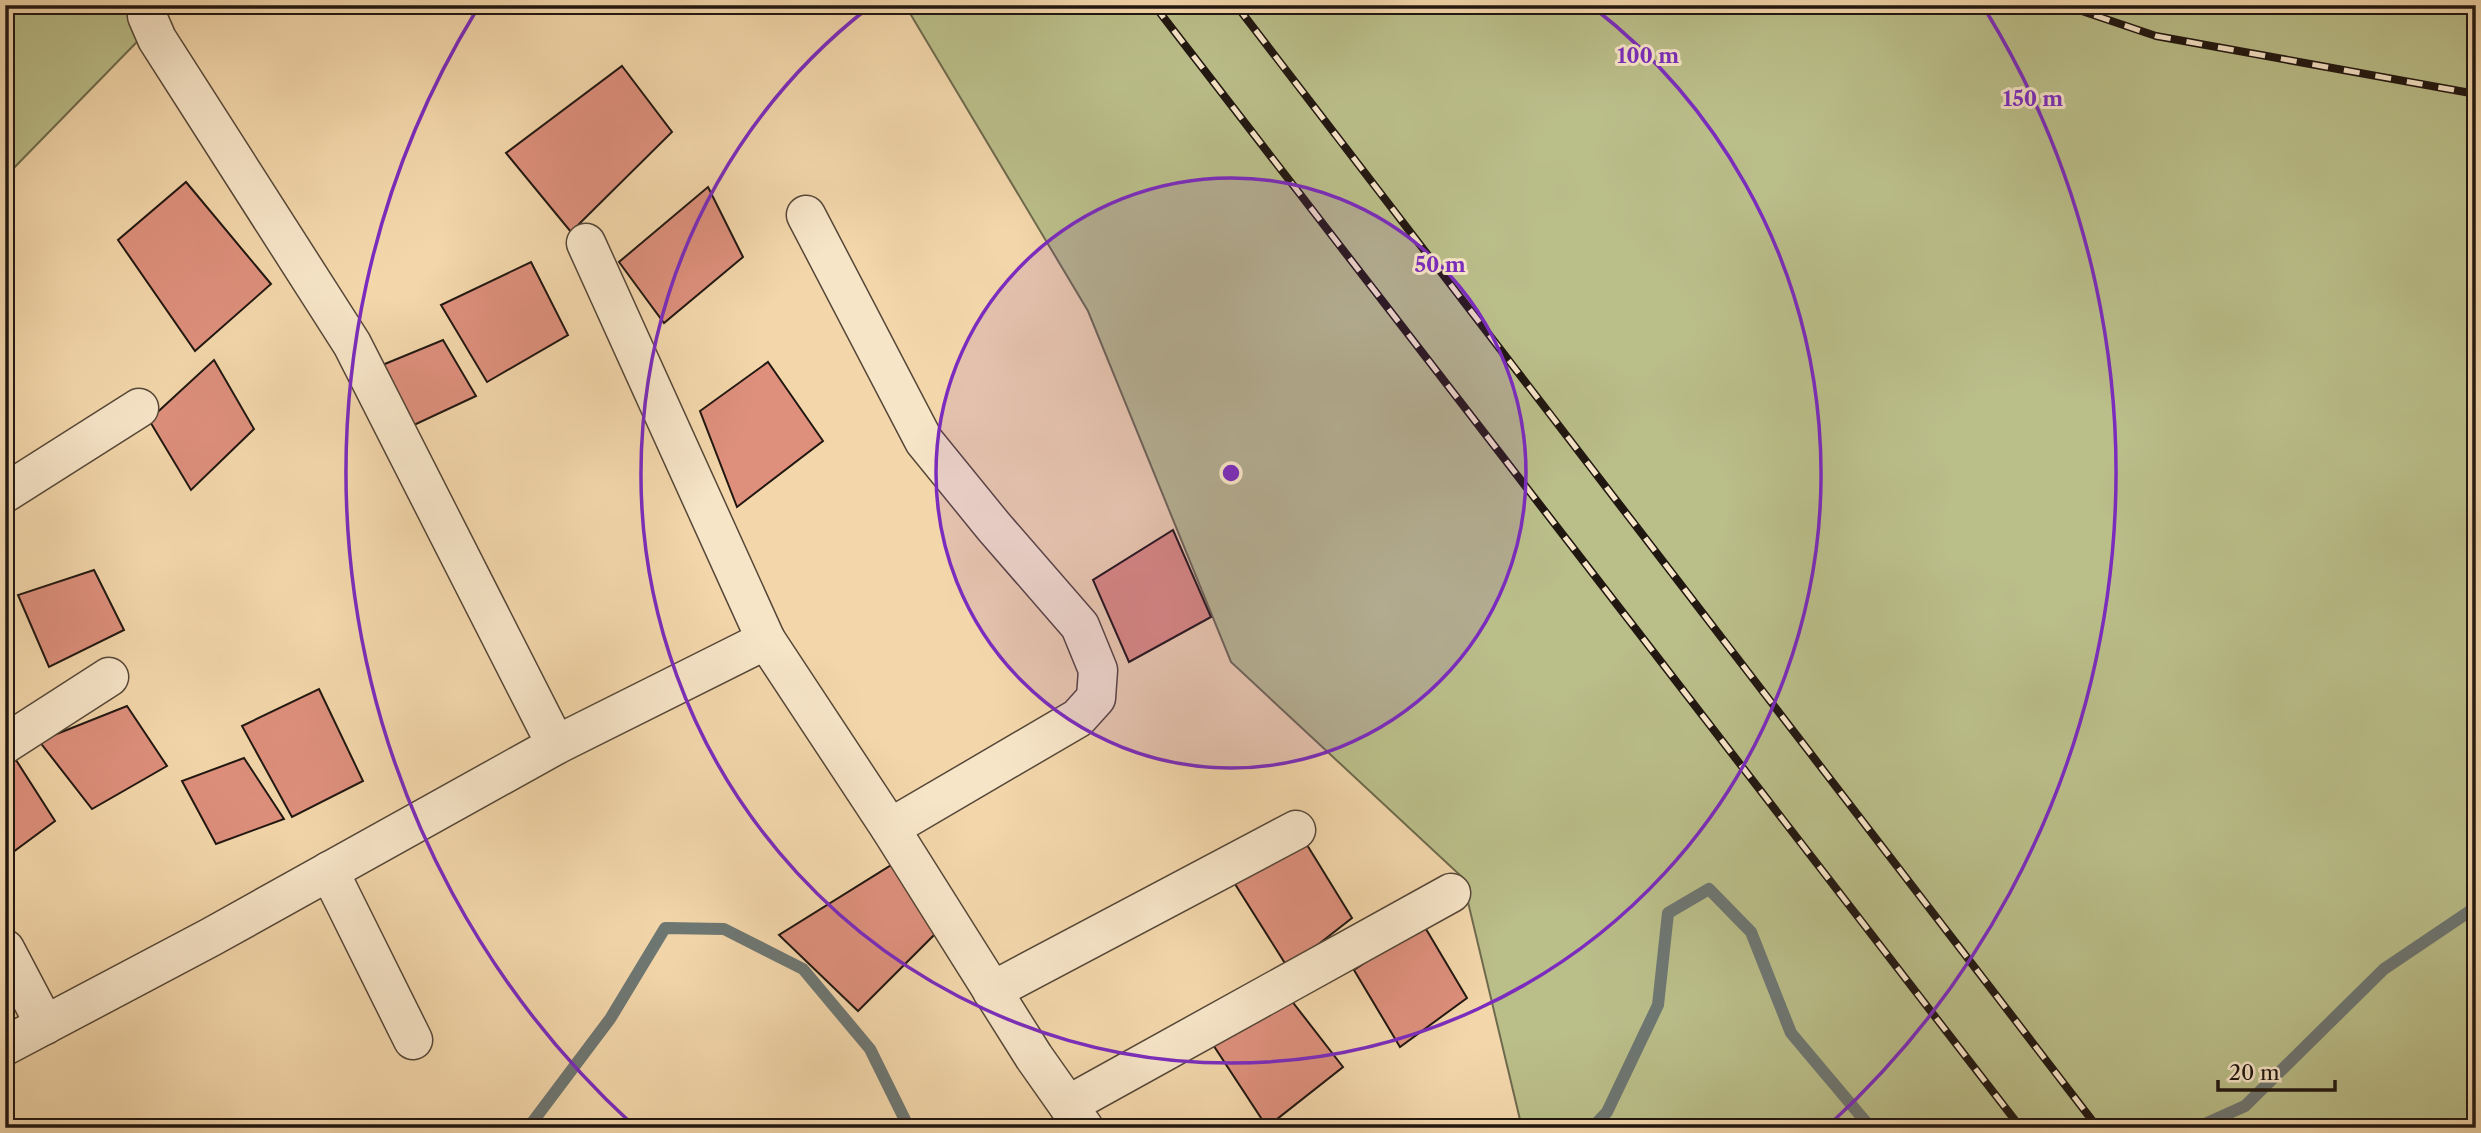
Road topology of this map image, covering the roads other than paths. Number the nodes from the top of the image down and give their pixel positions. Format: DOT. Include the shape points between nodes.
graph roads {
  1 [pos="149,5"];
  2 [pos="806,215"];
  3 [pos="586,243"];
  4 [pos="139,408"];
  5 [pos="5,493"];
  6 [pos="766,640"];
  7 [pos="109,677"];
  8 [pos="5,744"];
  9 [pos="556,745"];
  10 [pos="890,828"];
  11 [pos="1296,830"];
  12 [pos="330,871"];
  13 [pos="1451,893"];
  14 [pos="5,949"];
  15 [pos="992,991"];
  16 [pos="45,1025"];
  17 [pos="413,1040"];
  18 [pos="5,1046"];
  19 [pos="1076,1116"];
  1 -- 9 [label="street" via="147,16 158,39 352,344"];
  2 -- 10 [label="street" via="924,441 1080,626 1098,670 1096,698 1078,718"];
  3 -- 6 [label="street"];
  4 -- 5 [label="street"];
  6 -- 9 [label="street"];
  6 -- 10 [label="street"];
  7 -- 8 [label="street"];
  9 -- 12 [label="street"];
  10 -- 15 [label="street"];
  11 -- 15 [label="street"];
  12 -- 16 [label="street"];
  12 -- 17 [label="street"];
  13 -- 19 [label="street"];
  14 -- 16 [label="street"];
  15 -- 19 [label="street"];
  16 -- 18 [label="street"];
}
